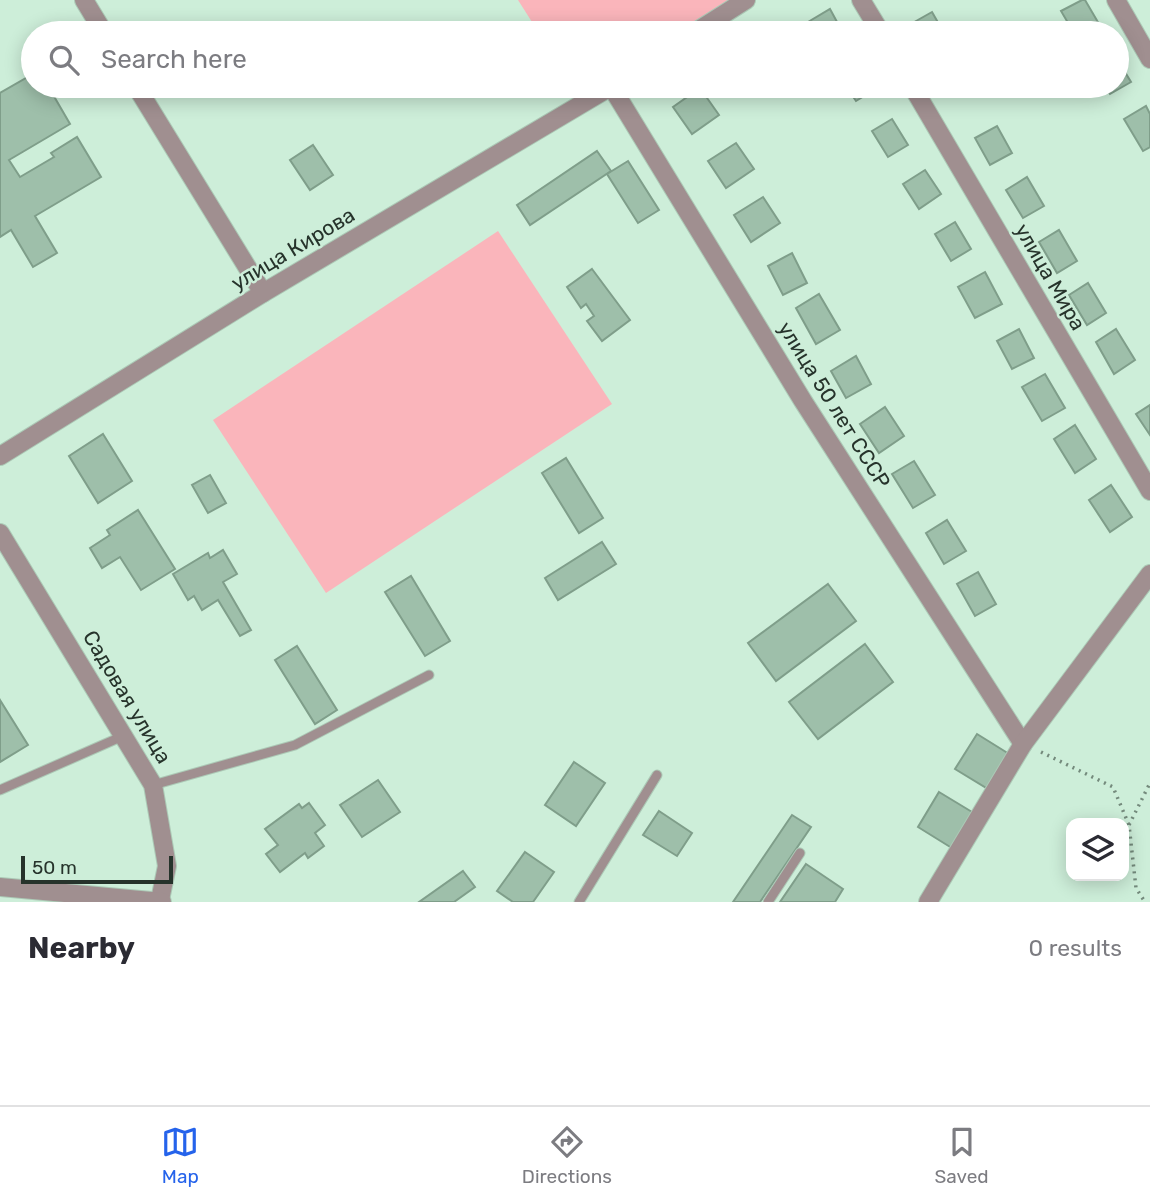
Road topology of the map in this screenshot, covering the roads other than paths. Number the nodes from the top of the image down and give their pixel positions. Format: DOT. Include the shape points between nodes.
graph roads {
  1 [pos="84,0"];
  2 [pos="746,0"];
  3 [pos="861,0"];
  4 [pos="1116,0"];
  5 [pos="97,21"];
  6 [pos="713,21"];
  7 [pos="874,21"];
  8 [pos="1128,21"];
  9 [pos="1129,23"];
  10 [pos="1150,59"];
  11 [pos="143,98"];
  12 [pos="592,98"];
  13 [pos="619,98"];
  14 [pos="919,98"];
  15 [pos="263,293"];
  16 [pos="0,456"];
  17 [pos="1150,491"];
  18 [pos="0,533"];
  19 [pos="1150,573"];
  20 [pos="429,675"];
  21 [pos="123,736"];
  22 [pos="1023,744"];
  23 [pos="657,775"];
  24 [pos="153,785"];
  25 [pos="0,790"];
  26 [pos="800,853"];
  27 [pos="0,887"];
  28 [pos="160,901"];
  29 [pos="579,902"];
  30 [pos="768,902"];
  31 [pos="928,902"];
  1 -- 5 [label="street"];
  2 -- 6 [label="street"];
  3 -- 7 [label="street"];
  4 -- 8 [label="street"];
  9 -- 10 [label="street"];
  11 -- 15 [label="street"];
  12 -- 15 [label="street, улица Кирова"];
  13 -- 22 [label="street, улица 50 лет СССР" via="803,401"];
  14 -- 17 [label="street, улица Мира"];
  15 -- 16 [label="street, улица Кирова"];
  18 -- 21 [label="street, Садовая улица"];
  19 -- 22 [label="street"];
  20 -- 24 [label="lane" via="295,745"];
  21 -- 24 [label="street, Садовая улица"];
  21 -- 25 [label="lane"];
  22 -- 31 [label="street"];
  23 -- 29 [label="lane"];
  24 -- 28 [label="street, Садовая улица" via="167,866"];
  26 -- 30 [label="lane"];
  27 -- 28 [label="street"];
}
